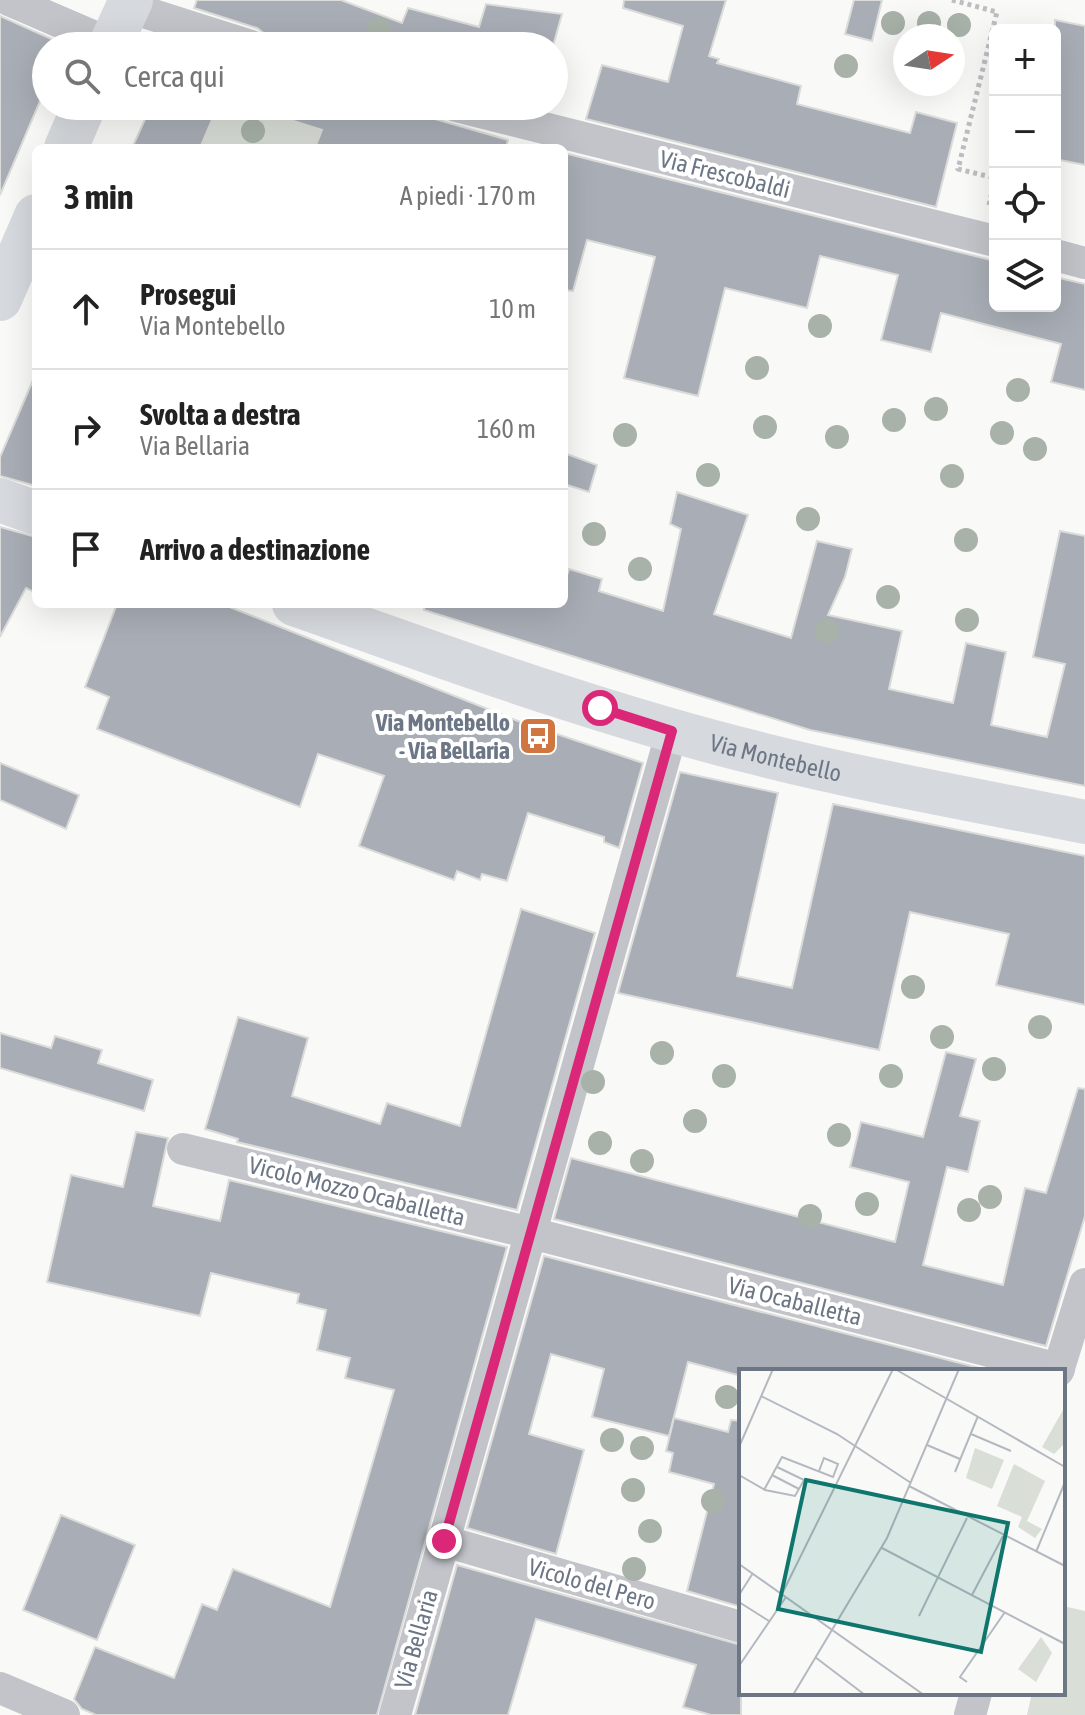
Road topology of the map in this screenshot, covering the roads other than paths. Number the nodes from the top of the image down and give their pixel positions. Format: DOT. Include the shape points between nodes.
graph roads {
  1 [pos="9,0"];
  2 [pos="120,24"];
  3 [pos="168,32"];
  4 [pos="78,120"];
  5 [pos="512,120"];
  6 [pos="68,144"];
  7 [pos="32,225"];
  8 [pos="991,240"];
  9 [pos="1061,257"];
  10 [pos="1085,263"];
  11 [pos="0,299"];
  12 [pos="0,500"];
  13 [pos="32,512"];
  14 [pos="305,608"];
  15 [pos="672,731"];
  16 [pos="1085,822"];
  17 [pos="183,1149"];
  18 [pos="531,1233"];
  19 [pos="1085,1284"];
  20 [pos="1055,1369"];
  21 [pos="1059,1369"];
  22 [pos="444,1541"];
  23 [pos="739,1626"];
  24 [pos="0,1688"];
  25 [pos="64,1715"];
  26 [pos="395,1715"];
  1 -- 2 [label="street"];
  2 -- 3 [label="street"];
  4 -- 6 [label="street"];
  5 -- 8 [label="street, Via Frescobaldi"];
  7 -- 11 [label="street"];
  9 -- 10 [label="street"];
  12 -- 13 [label="street"];
  14 -- 15 [label="street, Via Montebello"];
  15 -- 16 [label="street, Via Montebello" via="836,772"];
  15 -- 18 [label="street, Via Bellaria"];
  17 -- 18 [label="street, Vicolo Mozzo Ocaballetta"];
  18 -- 20 [label="street, Via Ocaballetta"];
  18 -- 22 [label="street, Via Bellaria"];
  19 -- 21 [label="street"];
  22 -- 23 [label="street, Vicolo del Pero"];
  22 -- 26 [label="street, Via Bellaria"];
  24 -- 25 [label="street"];
}
